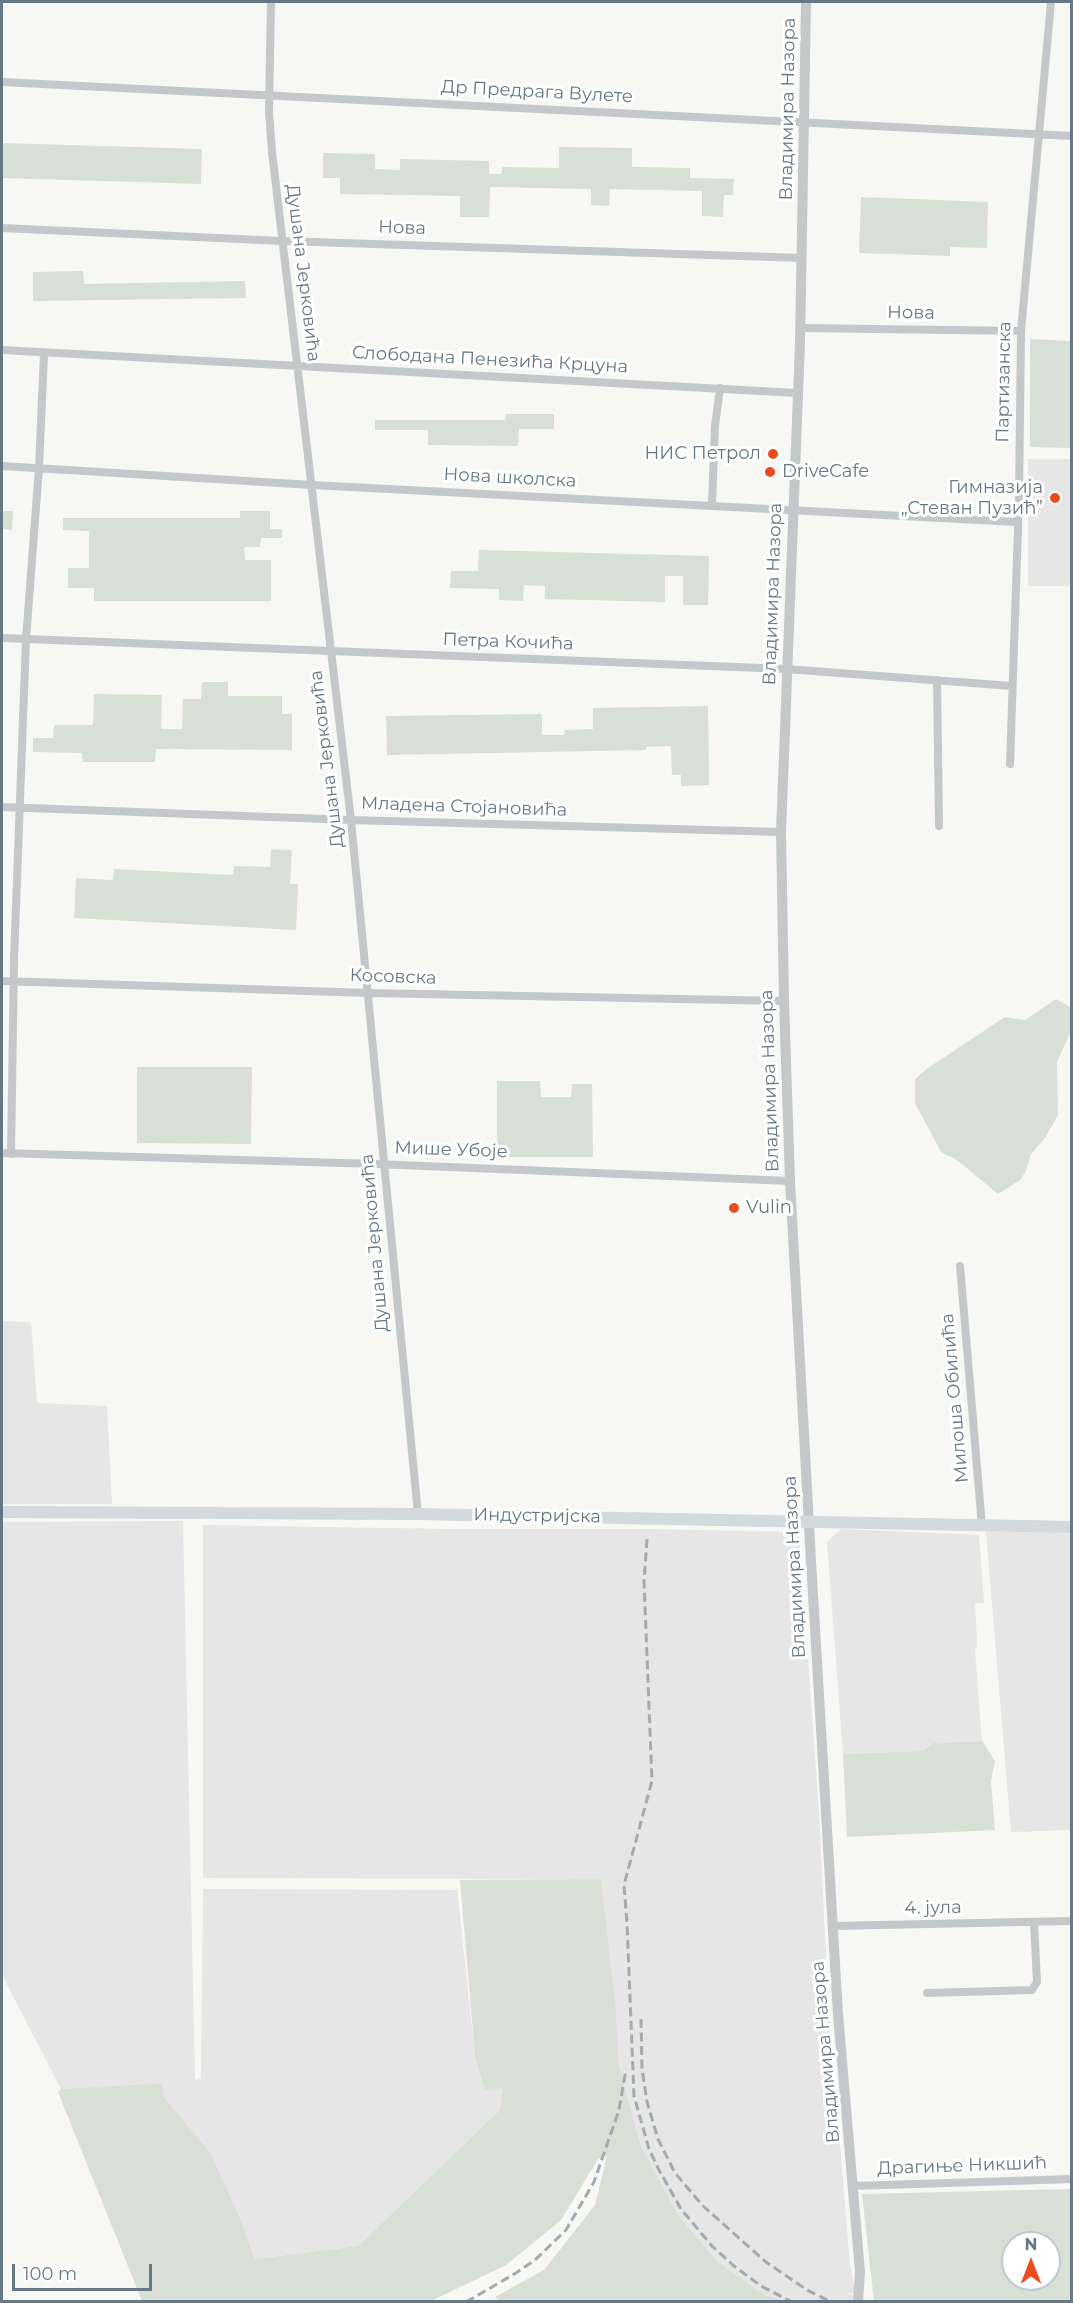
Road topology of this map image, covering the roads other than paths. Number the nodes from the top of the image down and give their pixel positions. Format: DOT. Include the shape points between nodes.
graph roads {
  1 [pos="271,2"];
  2 [pos="806,2"];
  3 [pos="1051,2"];
  4 [pos="2,81"];
  5 [pos="269,96"];
  6 [pos="804,122"];
  7 [pos="1038,135"];
  8 [pos="1071,136"];
  9 [pos="2,228"];
  10 [pos="282,241"];
  11 [pos="802,258"];
  12 [pos="800,328"];
  13 [pos="1021,331"];
  14 [pos="2,350"];
  15 [pos="44,354"];
  16 [pos="298,366"];
  17 [pos="720,388"];
  18 [pos="798,393"];
  19 [pos="2,466"];
  20 [pos="39,468"];
  21 [pos="312,485"];
  22 [pos="712,504"];
  23 [pos="793,510"];
  24 [pos="1017,522"];
  25 [pos="2,638"];
  26 [pos="26,639"];
  27 [pos="331,652"];
  28 [pos="786,669"];
  29 [pos="937,680"];
  30 [pos="1012,686"];
  31 [pos="1010,764"];
  32 [pos="2,807"];
  33 [pos="20,807"];
  34 [pos="351,820"];
  35 [pos="939,826"];
  36 [pos="781,832"];
  37 [pos="2,981"];
  38 [pos="14,982"];
  39 [pos="369,993"];
  40 [pos="784,1001"];
  41 [pos="6,1154"];
  42 [pos="384,1164"];
  43 [pos="790,1181"];
  44 [pos="960,1266"];
  45 [pos="2,1512"];
  46 [pos="418,1514"];
  47 [pos="808,1522"];
  48 [pos="982,1526"];
  49 [pos="1071,1527"];
  50 [pos="1071,1921"];
  51 [pos="1034,1922"];
  52 [pos="832,1926"];
  53 [pos="927,1993"];
  54 [pos="1071,2179"];
  55 [pos="854,2186"];
  56 [pos="858,2301"];
  1 -- 5 [label="street, Душана Јерковића"];
  2 -- 6 [label="street, Владимира Назора"];
  3 -- 7 [label="street, Партизанска"];
  4 -- 5 [label="street, Др Предрага Вулете"];
  5 -- 6 [label="street, Др Предрага Вулете"];
  5 -- 10 [label="street, Душана Јерковића"];
  6 -- 7 [label="street, Др Предрага Вулете"];
  6 -- 11 [label="street, Владимира Назора"];
  7 -- 8 [label="street, Др Предрага Вулете"];
  7 -- 13 [label="street, Партизанска"];
  9 -- 10 [label="street, Нова"];
  10 -- 11 [label="street, Нова"];
  10 -- 16 [label="street, Душана Јерковића"];
  11 -- 12 [label="street, Владимира Назора"];
  12 -- 13 [label="street, Нова"];
  12 -- 18 [label="street, Владимира Назора"];
  13 -- 24 [label="street, Партизанска"];
  14 -- 15 [label="street, Слободана Пенезића Крцуна"];
  15 -- 16 [label="street, Слободана Пенезића Крцуна"];
  15 -- 20 [label="street"];
  16 -- 17 [label="street, Слободана Пенезића Крцуна"];
  16 -- 21 [label="street, Душана Јерковића"];
  17 -- 18 [label="street, Слободана Пенезића Крцуна"];
  17 -- 22 [label="street"];
  18 -- 23 [label="street, Владимира Назора"];
  19 -- 20 [label="street, Нова школска"];
  20 -- 21 [label="street, Нова школска"];
  20 -- 26 [label="street"];
  21 -- 22 [label="street, Нова школска"];
  21 -- 27 [label="street, Душана Јерковића"];
  22 -- 23 [label="street, Нова школска"];
  23 -- 24 [label="street, Нова школска"];
  23 -- 28 [label="street, Владимира Назора"];
  24 -- 30 [label="street, Партизанска"];
  25 -- 26 [label="street, Петра Кочића"];
  26 -- 27 [label="street, Петра Кочића"];
  26 -- 33 [label="street"];
  27 -- 28 [label="street, Петра Кочића"];
  27 -- 34 [label="street, Душана Јерковића"];
  28 -- 29 [label="street, Петра Кочића"];
  28 -- 36 [label="street, Владимира Назора"];
  29 -- 30 [label="street, Петра Кочића"];
  29 -- 35 [label="street"];
  30 -- 31 [label="street, Партизанска"];
  32 -- 33 [label="street, Младена Стојановића"];
  33 -- 34 [label="street, Младена Стојановића"];
  33 -- 38 [label="street"];
  34 -- 36 [label="street, Младена Стојановића"];
  34 -- 39 [label="street, Душана Јерковића"];
  36 -- 40 [label="street, Владимира Назора"];
  37 -- 38 [label="street, Косовска"];
  38 -- 39 [label="street, Косовска"];
  38 -- 41 [label="street"];
  39 -- 40 [label="street, Косовска"];
  39 -- 42 [label="street, Душана Јерковића"];
  40 -- 43 [label="street, Владимира Назора"];
  41 -- 42 [label="street, Мише Убоје"];
  42 -- 43 [label="street, Мише Убоје"];
  42 -- 46 [label="street, Душана Јерковића"];
  43 -- 47 [label="street, Владимира Назора"];
  44 -- 48 [label="street, Милоша Обилића"];
  45 -- 46 [label="main road, Индустријска"];
  46 -- 47 [label="main road, Индустријска"];
  47 -- 48 [label="main road, Индустријска"];
  47 -- 52 [label="street, Владимира Назора"];
  48 -- 49 [label="main road, Индустријска"];
  50 -- 51 [label="street, 4. јула"];
  51 -- 52 [label="street, 4. јула"];
  51 -- 53 [label="street" via="1036,1982 1032,1990"];
  52 -- 55 [label="street, Владимира Назора"];
  54 -- 55 [label="street, Драгиње Никшић"];
  55 -- 56 [label="street, Владимира Назора" via="860,2272"];
}
